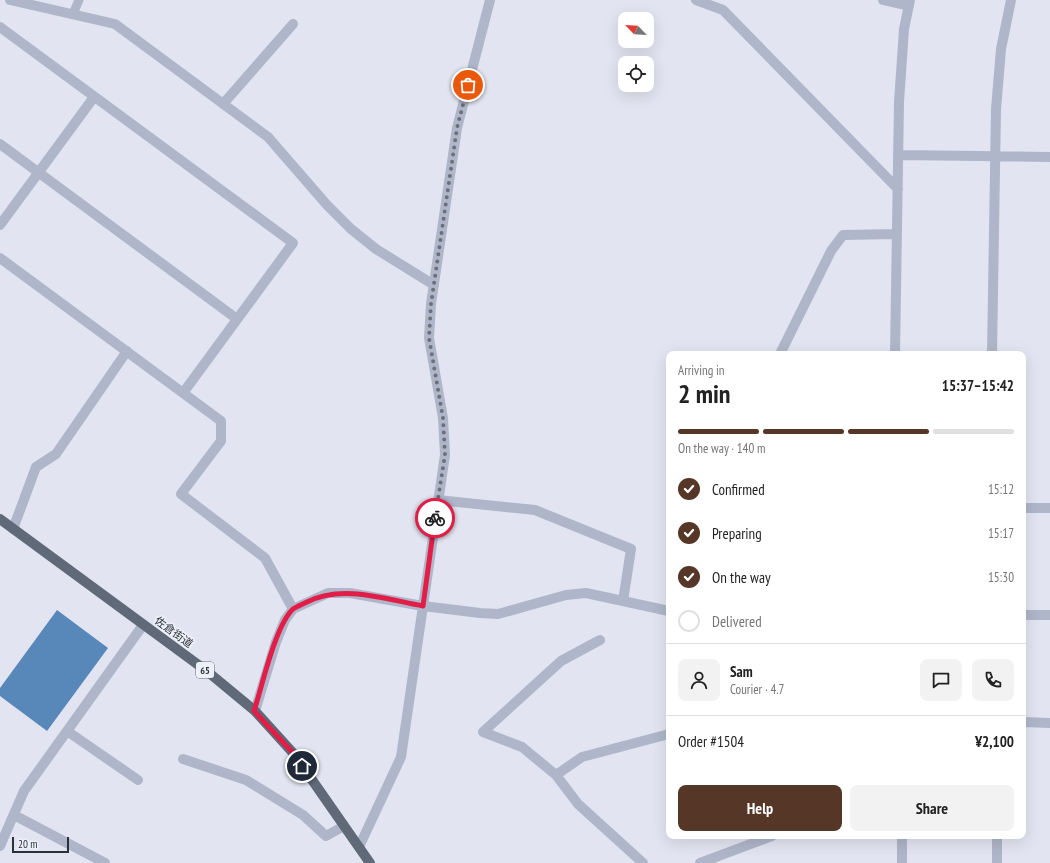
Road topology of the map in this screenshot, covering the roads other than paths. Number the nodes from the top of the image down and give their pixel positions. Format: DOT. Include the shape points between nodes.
graph roads {
  1 [pos="10,0"];
  2 [pos="79,0"];
  3 [pos="490,0"];
  4 [pos="696,0"];
  5 [pos="883,0"];
  6 [pos="1011,0"];
  7 [pos="909,3"];
  8 [pos="74,14"];
  9 [pos="293,24"];
  10 [pos="0,27"];
  11 [pos="94,96"];
  12 [pos="223,104"];
  13 [pos="0,144"];
  14 [pos="898,155"];
  15 [pos="995,156"];
  16 [pos="1050,157"];
  17 [pos="39,172"];
  18 [pos="898,189"];
  19 [pos="0,225"];
  20 [pos="897,234"];
  21 [pos="0,258"];
  22 [pos="434,285"];
  23 [pos="237,319"];
  24 [pos="127,351"];
  25 [pos="781,351"];
  26 [pos="895,351"];
  27 [pos="992,351"];
  28 [pos="182,392"];
  29 [pos="438,500"];
  30 [pos="1026,508"];
  31 [pos="1050,508"];
  32 [pos="0,519"];
  33 [pos="13,529"];
  34 [pos="624,601"];
  35 [pos="423,606"];
  36 [pos="294,609"];
  37 [pos="666,610"];
  38 [pos="1026,615"];
  39 [pos="1050,615"];
  40 [pos="143,625"];
  41 [pos="600,640"];
  42 [pos="254,711"];
  43 [pos="1026,722"];
  44 [pos="1050,722"];
  45 [pos="67,731"];
  46 [pos="666,735"];
  47 [pos="183,759"];
  48 [pos="556,775"];
  49 [pos="138,780"];
  50 [pos="14,815"];
  51 [pos="344,826"];
  52 [pos="764,839"];
  53 [pos="902,839"];
  54 [pos="997,839"];
  55 [pos="0,846"];
  56 [pos="360,847"];
  57 [pos="367,861"];
  58 [pos="105,863"];
  59 [pos="643,863"];
  60 [pos="700,863"];
  61 [pos="902,863"];
  62 [pos="997,863"];
  1 -- 8 [label="street"];
  2 -- 8 [label="lane"];
  3 -- 22 [label="street" via="457,128"];
  4 -- 18 [label="street" via="723,10"];
  5 -- 7 [label="street"];
  6 -- 15 [label="street" via="1001,49"];
  7 -- 14 [label="street" via="904,29"];
  8 -- 12 [label="street" via="115,24"];
  9 -- 12 [label="street"];
  10 -- 11 [label="street"];
  11 -- 17 [label="street"];
  11 -- 23 [label="street" via="293,243"];
  12 -- 22 [label="street" via="268,137 351,229 376,249"];
  13 -- 17 [label="street"];
  14 -- 15 [label="street"];
  14 -- 18 [label="street"];
  15 -- 16 [label="street"];
  15 -- 27 [label="street"];
  17 -- 19 [label="street"];
  17 -- 23 [label="street"];
  18 -- 20 [label="street"];
  20 -- 25 [label="street" via="843,235 831,251"];
  20 -- 26 [label="street"];
  21 -- 24 [label="street"];
  22 -- 29 [label="street" via="429,338 443,418 445,455"];
  23 -- 28 [label="street"];
  24 -- 28 [label="street"];
  24 -- 33 [label="street" via="56,454 36,468"];
  28 -- 36 [label="street" via="221,421 221,441 181,494 265,558"];
  29 -- 34 [label="street" via="535,510 631,549"];
  29 -- 35 [label="street"];
  30 -- 31 [label="street"];
  32 -- 33 [label="main road, 佐倉街道 / 65"];
  33 -- 40 [label="main road, 佐倉街道 / 65"];
  34 -- 35 [label="street" via="586,593 566,595 498,614"];
  34 -- 37 [label="street"];
  35 -- 36 [label="street" via="350,593 328,593"];
  35 -- 56 [label="street" via="401,758"];
  36 -- 42 [label="street" via="276,642"];
  38 -- 39 [label="street"];
  40 -- 42 [label="main road, 佐倉街道 / 65" via="208,672"];
  40 -- 45 [label="street"];
  41 -- 48 [label="street" via="561,661 483,732 522,747"];
  42 -- 51 [label="main road, 佐倉街道 / 65" via="294,754"];
  43 -- 44 [label="street"];
  45 -- 49 [label="street"];
  45 -- 50 [label="street" via="24,790"];
  46 -- 48 [label="street" via="582,757"];
  47 -- 51 [label="street" via="246,780 303,815 326,836"];
  48 -- 59 [label="street" via="578,804"];
  50 -- 55 [label="street"];
  50 -- 58 [label="street"];
  51 -- 56 [label="main road, 佐倉街道 / 65"];
  52 -- 60 [label="street"];
  53 -- 61 [label="street"];
  54 -- 62 [label="street"];
  56 -- 57 [label="main road, 佐倉街道 / 65"];
}
